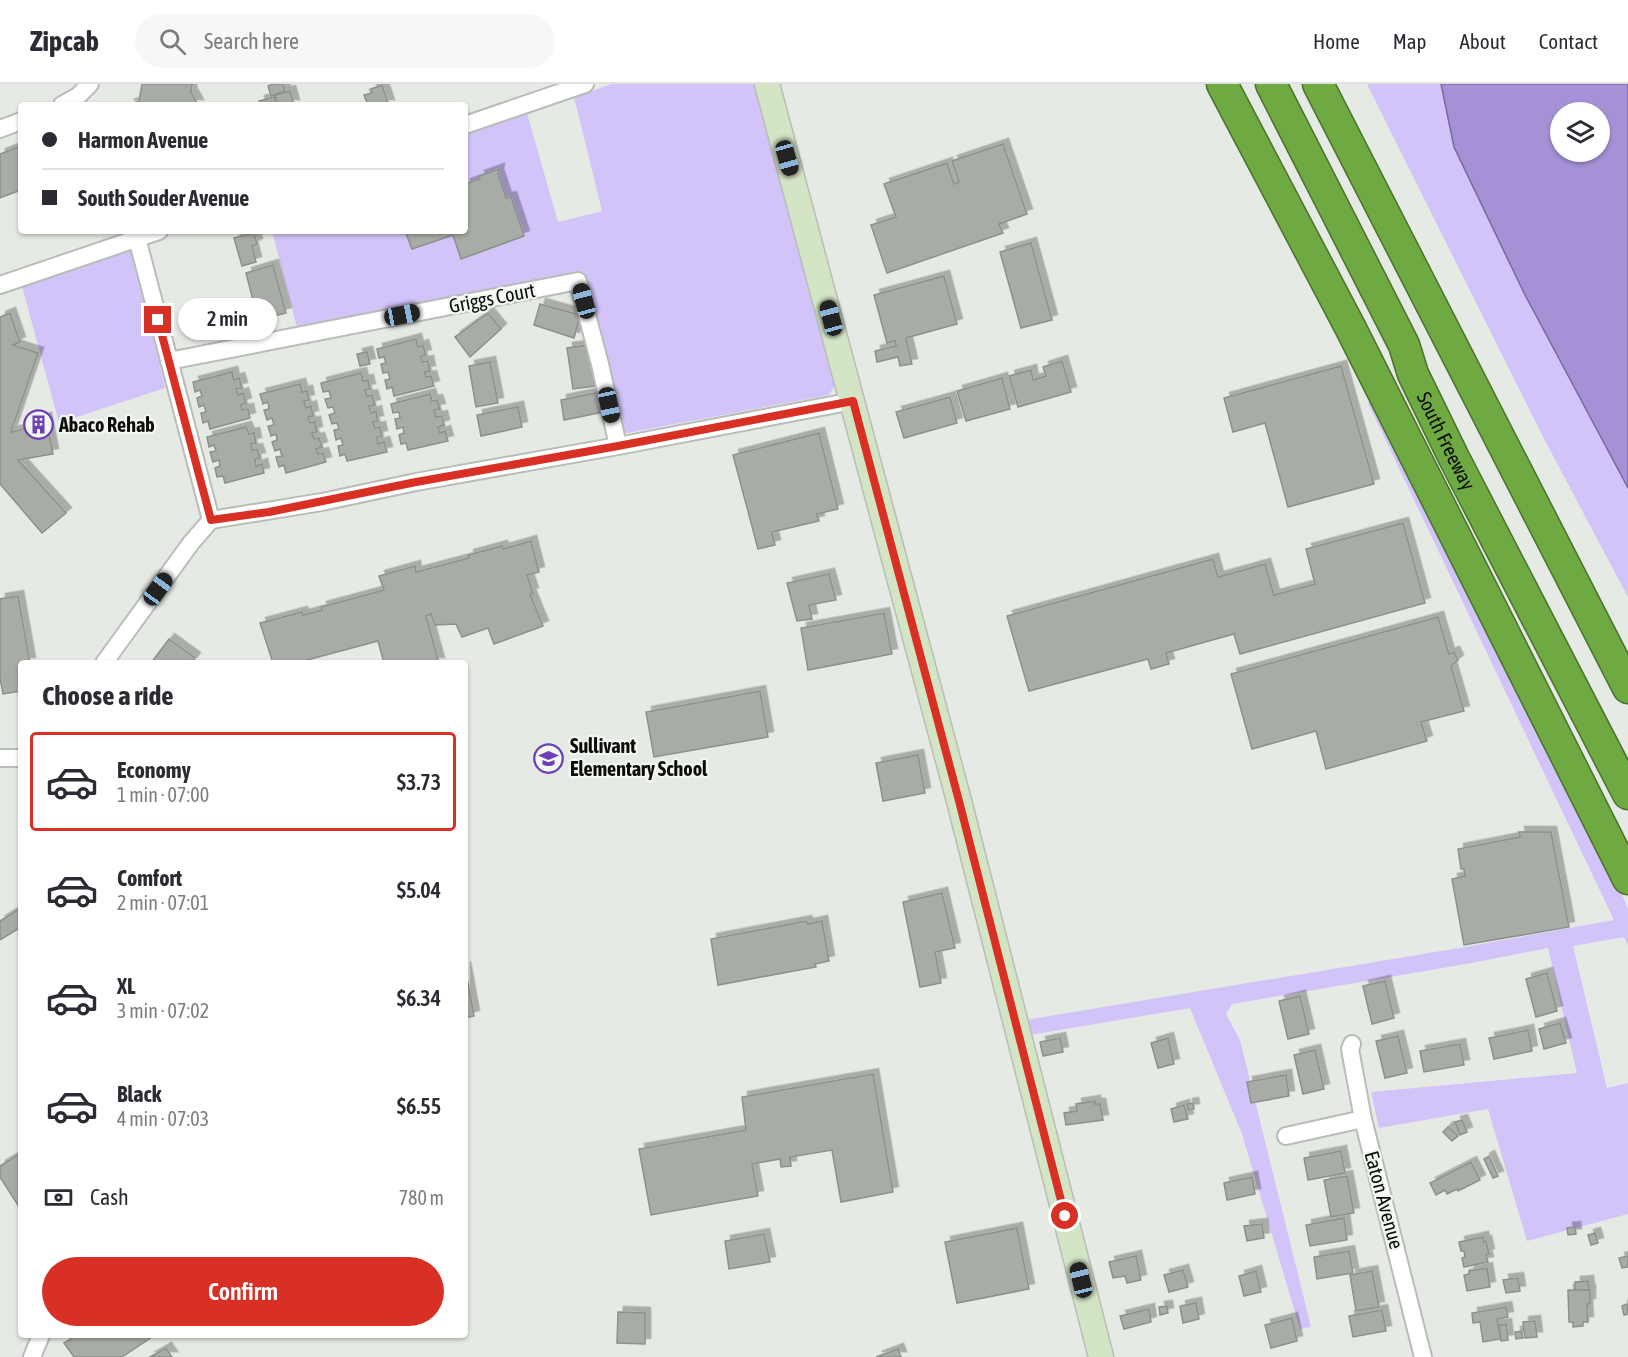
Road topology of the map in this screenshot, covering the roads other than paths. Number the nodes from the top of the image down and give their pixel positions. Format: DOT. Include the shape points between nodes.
graph roads {
  1 [pos="90,84"];
  2 [pos="585,84"];
  3 [pos="767,84"];
  4 [pos="1221,84"];
  5 [pos="1250,84"];
  6 [pos="1271,84"];
  7 [pos="1318,84"];
  8 [pos="1323,84"];
  9 [pos="67,102"];
  10 [pos="18,122"];
  11 [pos="468,124"];
  12 [pos="0,129"];
  13 [pos="1352,149"];
  14 [pos="150,234"];
  15 [pos="137,238"];
  16 [pos="0,285"];
  17 [pos="169,361"];
  18 [pos="1413,374"];
  19 [pos="853,401"];
  20 [pos="618,446"];
  21 [pos="211,520"];
  22 [pos="106,660"];
  23 [pos="1628,688"];
  24 [pos="0,758"];
  25 [pos="18,758"];
  26 [pos="1628,794"];
  27 [pos="1628,879"];
  28 [pos="1352,1044"];
  29 [pos="1363,1119"];
  30 [pos="1286,1136"];
  31 [pos="40,1338"];
  32 [pos="32,1357"];
  33 [pos="1101,1357"];
  34 [pos="1423,1357"];
  1 -- 9 [label="street"];
  2 -- 11 [label="street"];
  3 -- 19 [label="main road"];
  4 -- 27 [label="highway" via="1350,327"];
  5 -- 18 [label="highway" via="1391,349"];
  6 -- 18 [label="highway, South Freeway" via="1404,345"];
  7 -- 13 [label="highway"];
  8 -- 13 [label="highway"];
  10 -- 12 [label="street"];
  13 -- 23 [label="highway"];
  14 -- 15 [label="street"];
  15 -- 16 [label="street"];
  15 -- 17 [label="street"];
  17 -- 20 [label="street, Griggs Court" via="578,281"];
  17 -- 21 [label="street"];
  18 -- 26 [label="highway, South Freeway"];
  19 -- 20 [label="street"];
  19 -- 33 [label="main road"];
  20 -- 21 [label="street"];
  21 -- 22 [label="street"];
  24 -- 25 [label="street"];
  28 -- 29 [label="street, Eaton Avenue"];
  29 -- 30 [label="street"];
  29 -- 34 [label="street, Eaton Avenue"];
  31 -- 32 [label="street"];
}
